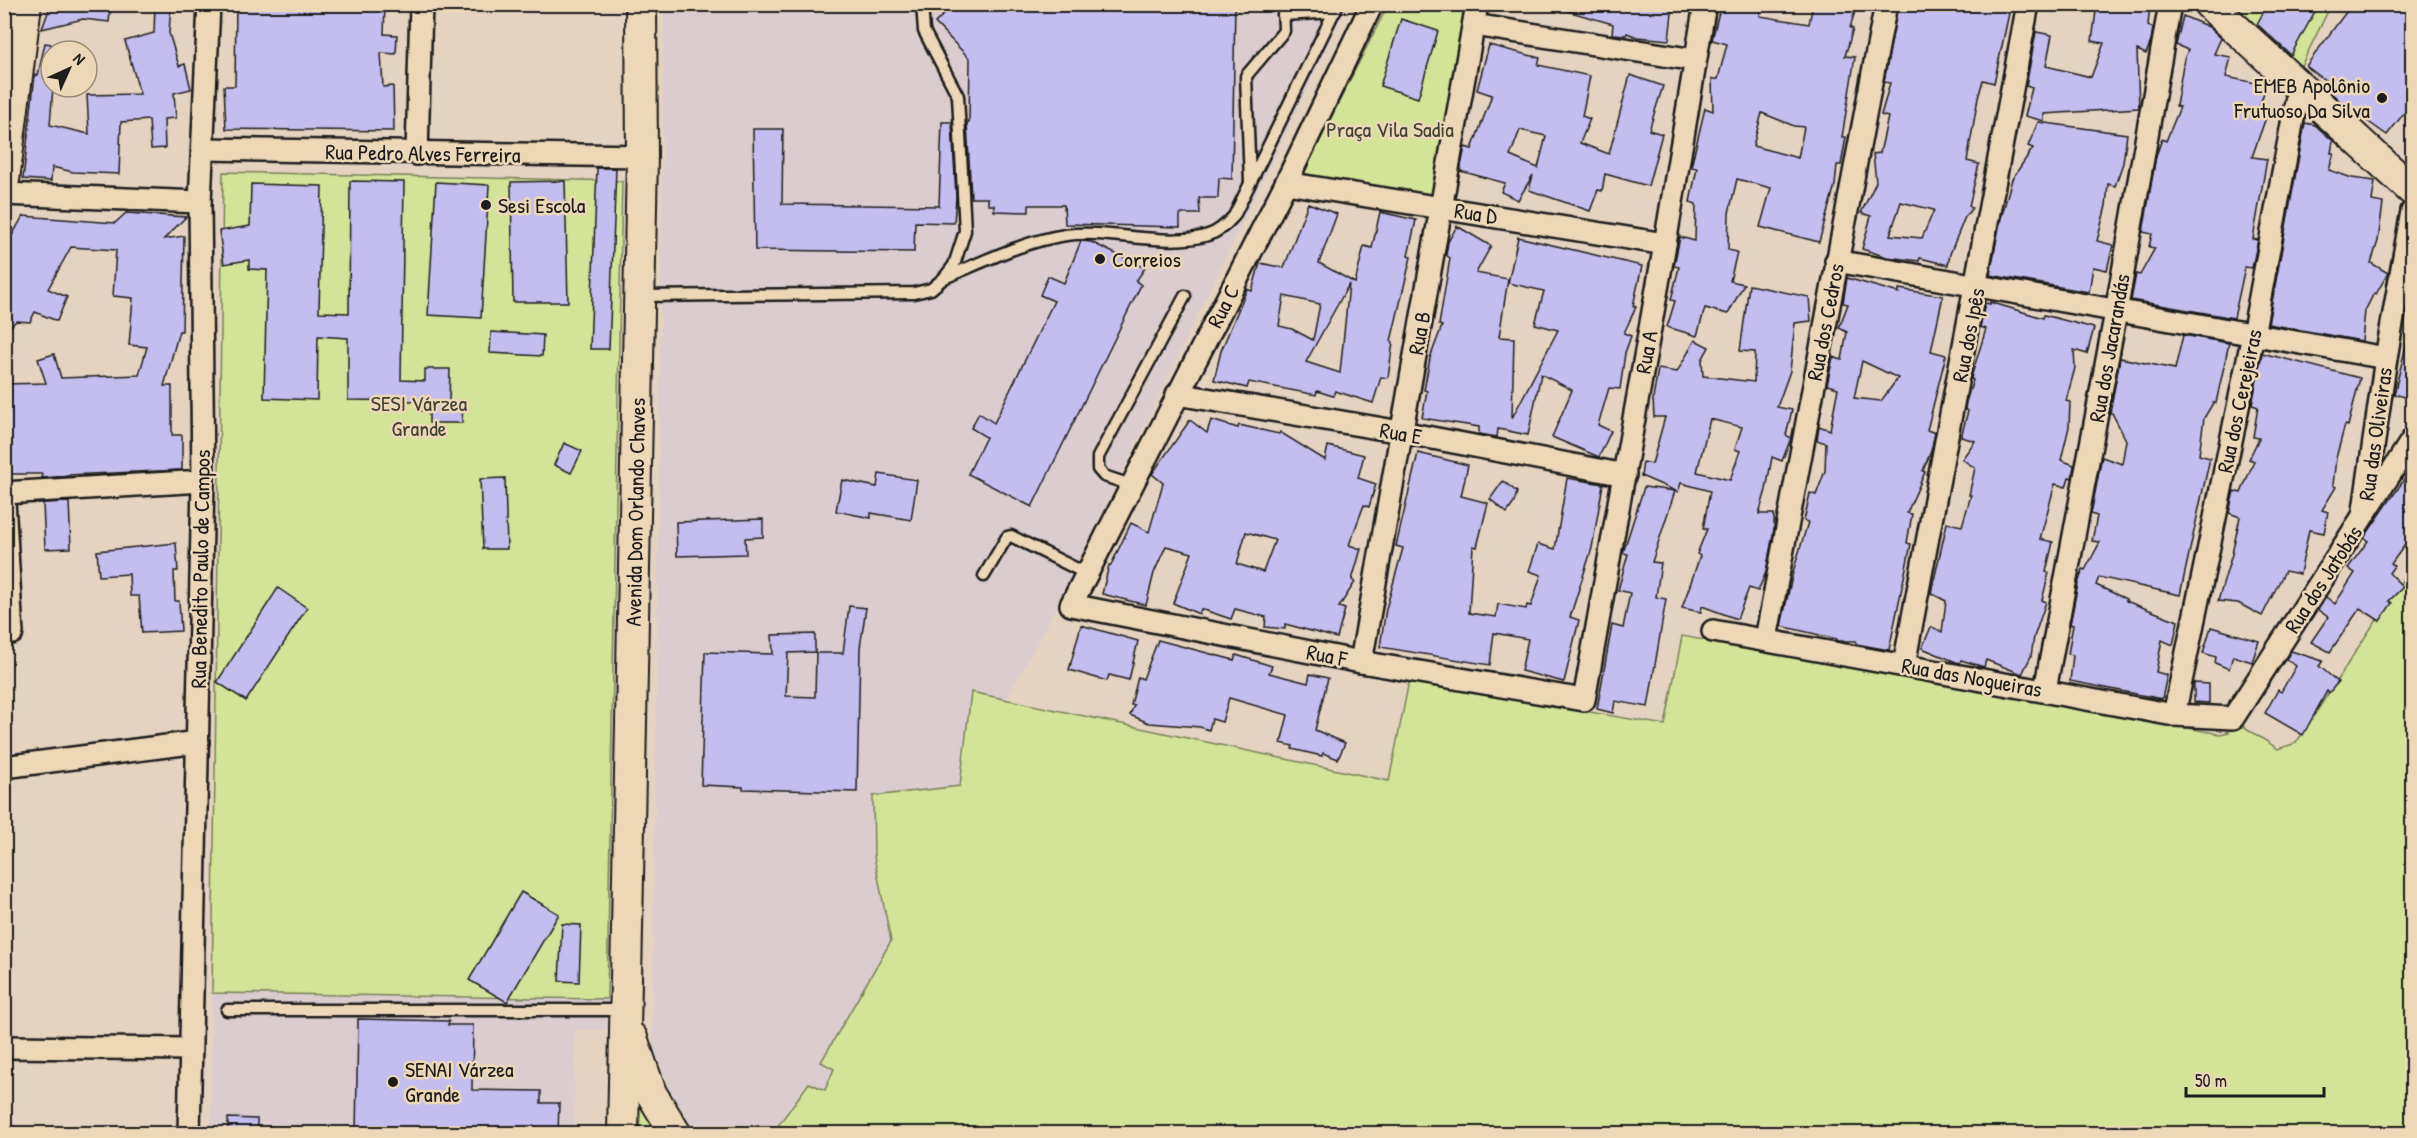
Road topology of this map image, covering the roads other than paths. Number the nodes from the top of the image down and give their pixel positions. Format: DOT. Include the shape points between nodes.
graph roads {
  1 [pos="26,4"];
  2 [pos="209,4"];
  3 [pos="421,4"];
  4 [pos="641,4"];
  5 [pos="922,4"];
  6 [pos="1372,4"];
  7 [pos="1705,4"];
  8 [pos="1886,4"];
  9 [pos="2028,4"];
  10 [pos="2170,4"];
  11 [pos="2209,4"];
  12 [pos="1336,8"];
  13 [pos="1283,10"];
  14 [pos="1476,15"];
  15 [pos="1695,60"];
  16 [pos="2299,86"];
  17 [pos="204,149"];
  18 [pos="417,154"];
  19 [pos="642,156"];
  20 [pos="4,180"];
  21 [pos="1286,183"];
  22 [pos="1250,185"];
  23 [pos="2412,190"];
  24 [pos="4,194"];
  25 [pos="201,202"];
  26 [pos="1442,208"];
  27 [pos="2412,211"];
  28 [pos="1665,244"];
  29 [pos="1836,261"];
  30 [pos="944,278"];
  31 [pos="1977,285"];
  32 [pos="1185,296"];
  33 [pos="639,297"];
  34 [pos="2116,312"];
  35 [pos="2253,335"];
  36 [pos="2386,358"];
  37 [pos="1177,394"];
  38 [pos="1401,432"];
  39 [pos="2412,440"];
  40 [pos="1625,475"];
  41 [pos="203,481"];
  42 [pos="1131,485"];
  43 [pos="4,493"];
  44 [pos="4,501"];
  45 [pos="2363,516"];
  46 [pos="1087,574"];
  47 [pos="984,576"];
  48 [pos="1071,605"];
  49 [pos="1713,631"];
  50 [pos="12,633"];
  51 [pos="1766,639"];
  52 [pos="1361,662"];
  53 [pos="1904,664"];
  54 [pos="2044,690"];
  55 [pos="1584,700"];
  56 [pos="2174,715"];
  57 [pos="2233,718"];
  58 [pos="198,742"];
  59 [pos="4,766"];
  60 [pos="227,1010"];
  61 [pos="626,1014"];
  62 [pos="4,1047"];
  63 [pos="190,1049"];
  64 [pos="189,1134"];
  65 [pos="623,1134"];
  66 [pos="676,1134"];
  1 -- 20 [label="main road"];
  2 -- 17 [label="street, Rua Benedito Paulo de Campos"];
  3 -- 18 [label="street"];
  4 -- 19 [label="main road, Avenida Dom Orlando Chaves"];
  5 -- 30 [label="lane" via="924,31 958,96 964,231 954,265"];
  6 -- 21 [label="street, Rua C"];
  7 -- 15 [label="street, Rua A"];
  8 -- 29 [label="street, Rua dos Cedros"];
  9 -- 31 [label="street, Rua dos Ipês"];
  10 -- 34 [label="street, Rua dos Jacarandás"];
  11 -- 16 [label="main road"];
  12 -- 13 [label="lane"];
  12 -- 22 [label="lane"];
  13 -- 22 [label="lane" via="1284,31 1245,76"];
  14 -- 15 [label="street"];
  14 -- 26 [label="street, Rua B"];
  15 -- 28 [label="street, Rua A"];
  16 -- 23 [label="main road"];
  16 -- 35 [label="street, Rua dos Cerejeiras"];
  17 -- 18 [label="street, Rua Pedro Alves Ferreira"];
  17 -- 25 [label="street, Rua Benedito Paulo de Campos"];
  18 -- 19 [label="street, Rua Pedro Alves Ferreira"];
  19 -- 33 [label="main road, Avenida Dom Orlando Chaves"];
  21 -- 26 [label="street, Rua D"];
  21 -- 37 [label="street, Rua C"];
  22 -- 30 [label="lane" via="1234,216 1208,235 1178,239 1065,235 1027,244"];
  24 -- 25 [label="street"];
  25 -- 41 [label="street, Rua Benedito Paulo de Campos"];
  26 -- 28 [label="street, Rua D"];
  26 -- 38 [label="street, Rua B"];
  27 -- 36 [label="street, Rua das Oliveiras"];
  28 -- 40 [label="street, Rua A"];
  29 -- 31 [label="street"];
  29 -- 51 [label="street, Rua dos Cedros"];
  30 -- 33 [label="lane" via="915,293"];
  31 -- 34 [label="street"];
  31 -- 53 [label="street, Rua dos Ipês"];
  32 -- 42 [label="lane" via="1098,457 1098,469 1104,476"];
  33 -- 61 [label="main road, Avenida Dom Orlando Chaves"];
  34 -- 35 [label="street"];
  34 -- 54 [label="street, Rua dos Jacarandás"];
  35 -- 36 [label="street"];
  35 -- 56 [label="street, Rua dos Cerejeiras"];
  36 -- 45 [label="street, Rua das Oliveiras"];
  37 -- 38 [label="street, Rua E"];
  37 -- 42 [label="street, Rua C"];
  38 -- 40 [label="street, Rua E"];
  38 -- 52 [label="street, Rua B"];
  39 -- 45 [label="street, Rua dos Jatobás"];
  40 -- 55 [label="street, Rua A"];
  41 -- 43 [label="street"];
  41 -- 58 [label="street, Rua Benedito Paulo de Campos"];
  42 -- 46 [label="street, Rua C"];
  44 -- 50 [label="street"];
  45 -- 57 [label="street, Rua dos Jatobás"];
  46 -- 47 [label="lane" via="1011,536"];
  46 -- 48 [label="street, Rua C"];
  48 -- 52 [label="street, Rua F"];
  49 -- 51 [label="street, Rua das Nogueiras"];
  51 -- 53 [label="street, Rua das Nogueiras"];
  52 -- 55 [label="street, Rua F"];
  53 -- 54 [label="street, Rua das Nogueiras"];
  54 -- 56 [label="street, Rua das Nogueiras"];
  56 -- 57 [label="street, Rua das Nogueiras"];
  58 -- 59 [label="street"];
  58 -- 63 [label="street, Rua Benedito Paulo de Campos"];
  60 -- 61 [label="lane"];
  61 -- 65 [label="main road, Avenida Dom Orlando Chaves"];
  61 -- 66 [label="main road, Avenida Dom Orlando Chaves" via="651,1093"];
  62 -- 63 [label="street"];
  63 -- 64 [label="street, Rua Benedito Paulo de Campos"];
}
